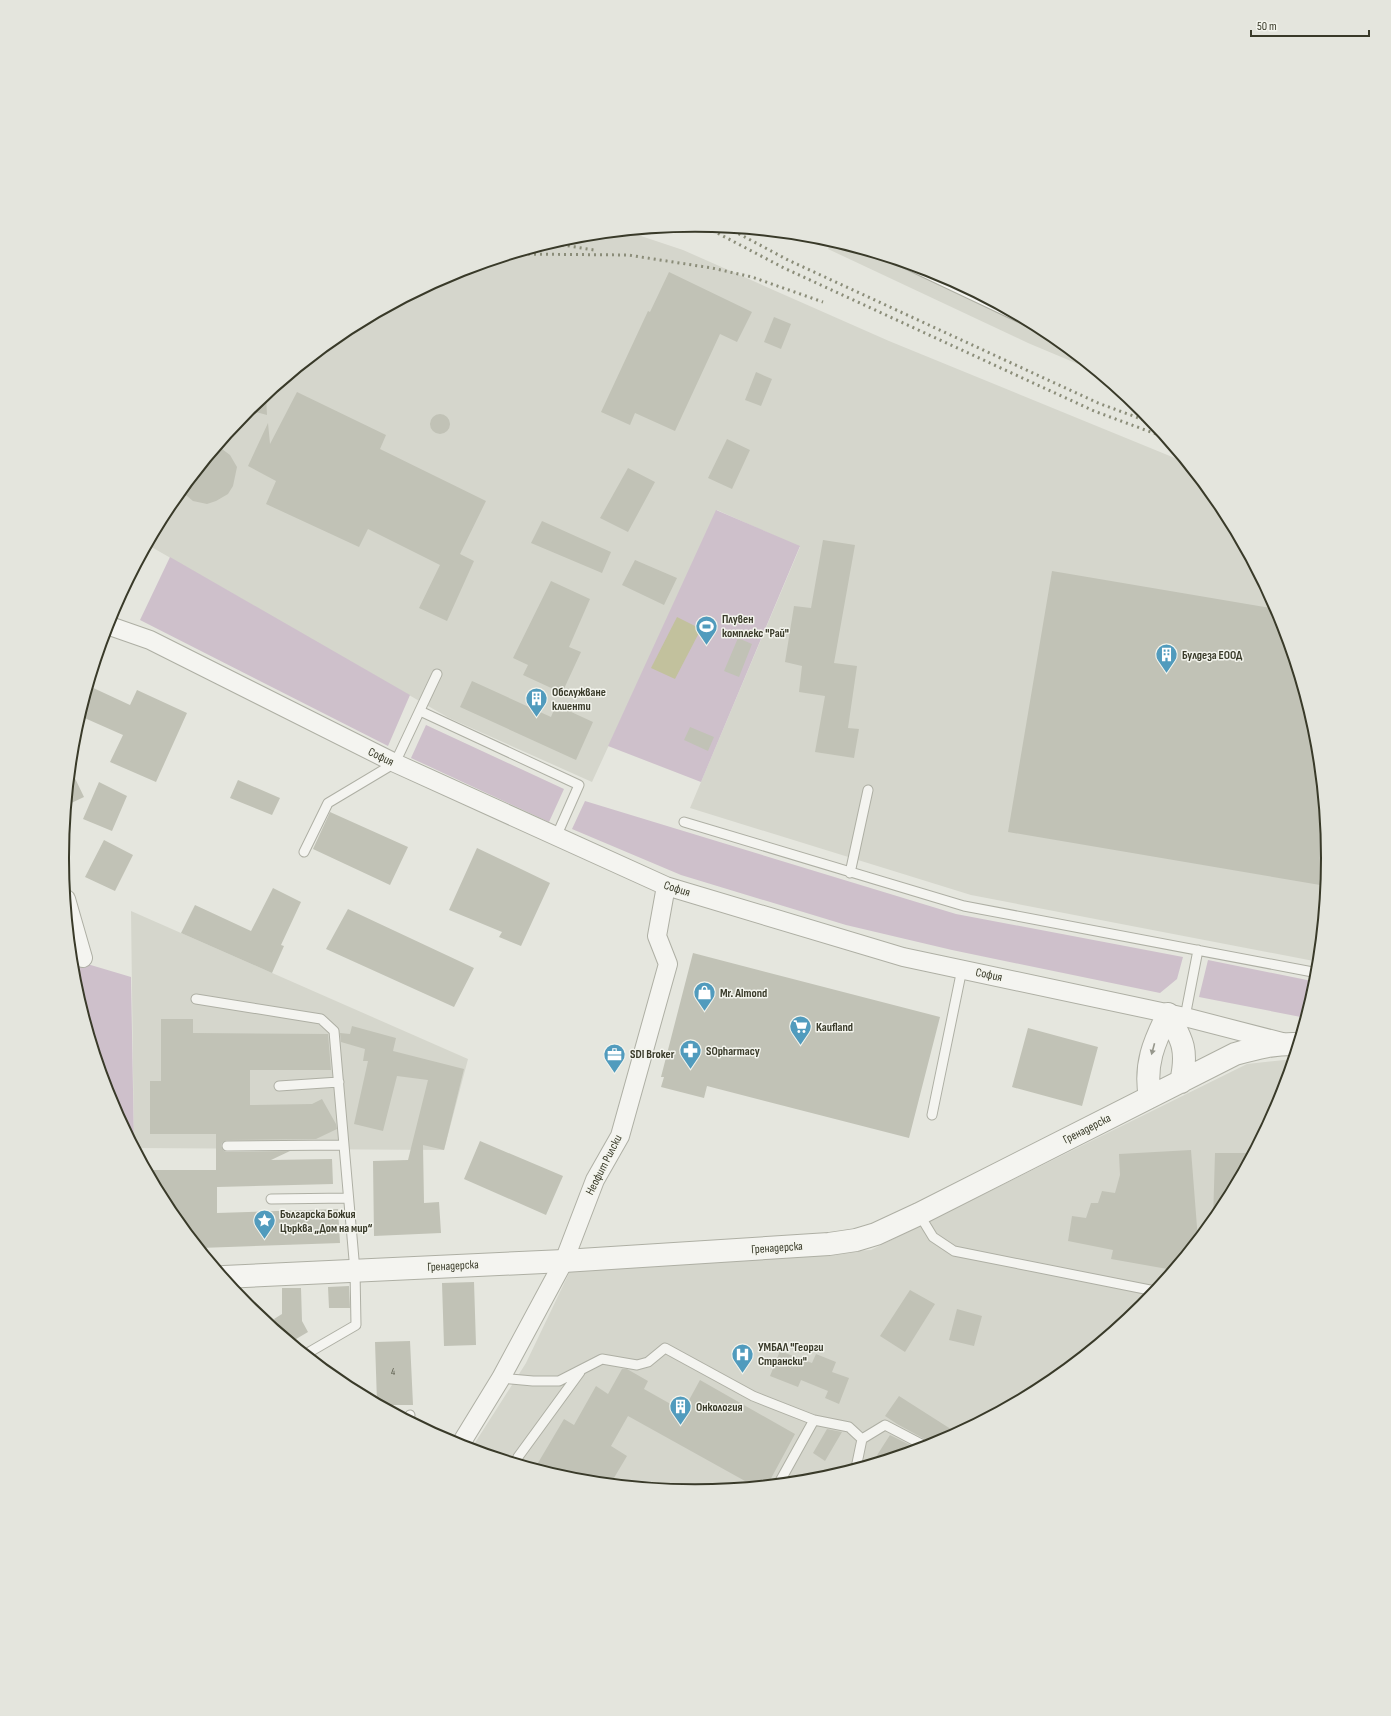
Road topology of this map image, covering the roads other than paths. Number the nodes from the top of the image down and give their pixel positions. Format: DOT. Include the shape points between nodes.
graph roads {
  1 [pos="114,627"];
  2 [pos="437,674"];
  3 [pos="420,711"];
  4 [pos="395,763"];
  5 [pos="868,790"];
  6 [pos="684,822"];
  7 [pos="556,837"];
  8 [pos="304,852"];
  9 [pos="850,873"];
  10 [pos="666,886"];
  11 [pos="72,920"];
  12 [pos="1198,950"];
  13 [pos="83,958"];
  14 [pos="962,969"];
  15 [pos="1311,972"];
  16 [pos="196,999"];
  17 [pos="1177,1015"];
  18 [pos="1292,1044"];
  19 [pos="339,1082"];
  20 [pos="1181,1082"];
  21 [pos="279,1086"];
  22 [pos="1150,1097"];
  23 [pos="932,1115"];
  24 [pos="344,1145"];
  25 [pos="227,1146"];
  26 [pos="348,1198"];
  27 [pos="271,1199"];
  28 [pos="919,1214"];
  29 [pos="564,1261"];
  30 [pos="355,1271"];
  31 [pos="229,1277"];
  32 [pos="1150,1290"];
  33 [pos="310,1352"];
  34 [pos="580,1371"];
  35 [pos="501,1378"];
  36 [pos="814,1420"];
  37 [pos="862,1439"];
  38 [pos="463,1440"];
  39 [pos="919,1443"];
  40 [pos="518,1458"];
  41 [pos="857,1463"];
  42 [pos="781,1478"];
  1 -- 4 [label="street, София" via="150,640"];
  2 -- 3 [label="lane"];
  3 -- 4 [label="lane"];
  3 -- 7 [label="lane" via="579,785"];
  4 -- 7 [label="street, София"];
  4 -- 8 [label="lane" via="328,803"];
  5 -- 9 [label="lane"];
  6 -- 9 [label="lane"];
  7 -- 10 [label="street, София"];
  9 -- 12 [label="lane" via="964,906"];
  10 -- 14 [label="street, София" via="903,957"];
  10 -- 29 [label="street, Неофит Рилски" via="657,936 668,964 620,1136 594,1180"];
  11 -- 13 [label="street"];
  12 -- 15 [label="lane"];
  12 -- 17 [label="lane" via="1190,993"];
  14 -- 17 [label="street, София"];
  14 -- 23 [label="lane"];
  16 -- 19 [label="lane" via="321,1019 334,1031"];
  17 -- 18 [label="street, София"];
  17 -- 20 [label="street" via="1185,1065"];
  17 -- 22 [label="street, one-way" via="1156,1038 1147,1082"];
  18 -- 20 [label="street, Гренадерска" via="1259,1047 1235,1054"];
  19 -- 21 [label="lane"];
  19 -- 24 [label="lane"];
  20 -- 22 [label="street, Гренадерска"];
  22 -- 28 [label="street, Гренадерска"];
  24 -- 25 [label="lane"];
  24 -- 26 [label="lane"];
  26 -- 27 [label="lane"];
  26 -- 30 [label="lane"];
  28 -- 29 [label="street, Гренадерска" via="876,1234 829,1244"];
  28 -- 32 [label="lane" via="932,1237 954,1251"];
  29 -- 30 [label="street, Гренадерска"];
  29 -- 35 [label="street, Неофит Рилски"];
  30 -- 31 [label="street, Гренадерска"];
  30 -- 33 [label="lane" via="356,1325"];
  34 -- 35 [label="lane" via="559,1381"];
  34 -- 36 [label="lane" via="602,1360 637,1365 648,1362 665,1348 753,1396"];
  34 -- 40 [label="lane"];
  35 -- 38 [label="street, Неофит Рилски"];
  36 -- 37 [label="lane" via="849,1427"];
  36 -- 42 [label="lane"];
  37 -- 39 [label="lane" via="885,1425"];
  37 -- 41 [label="lane"];
}
